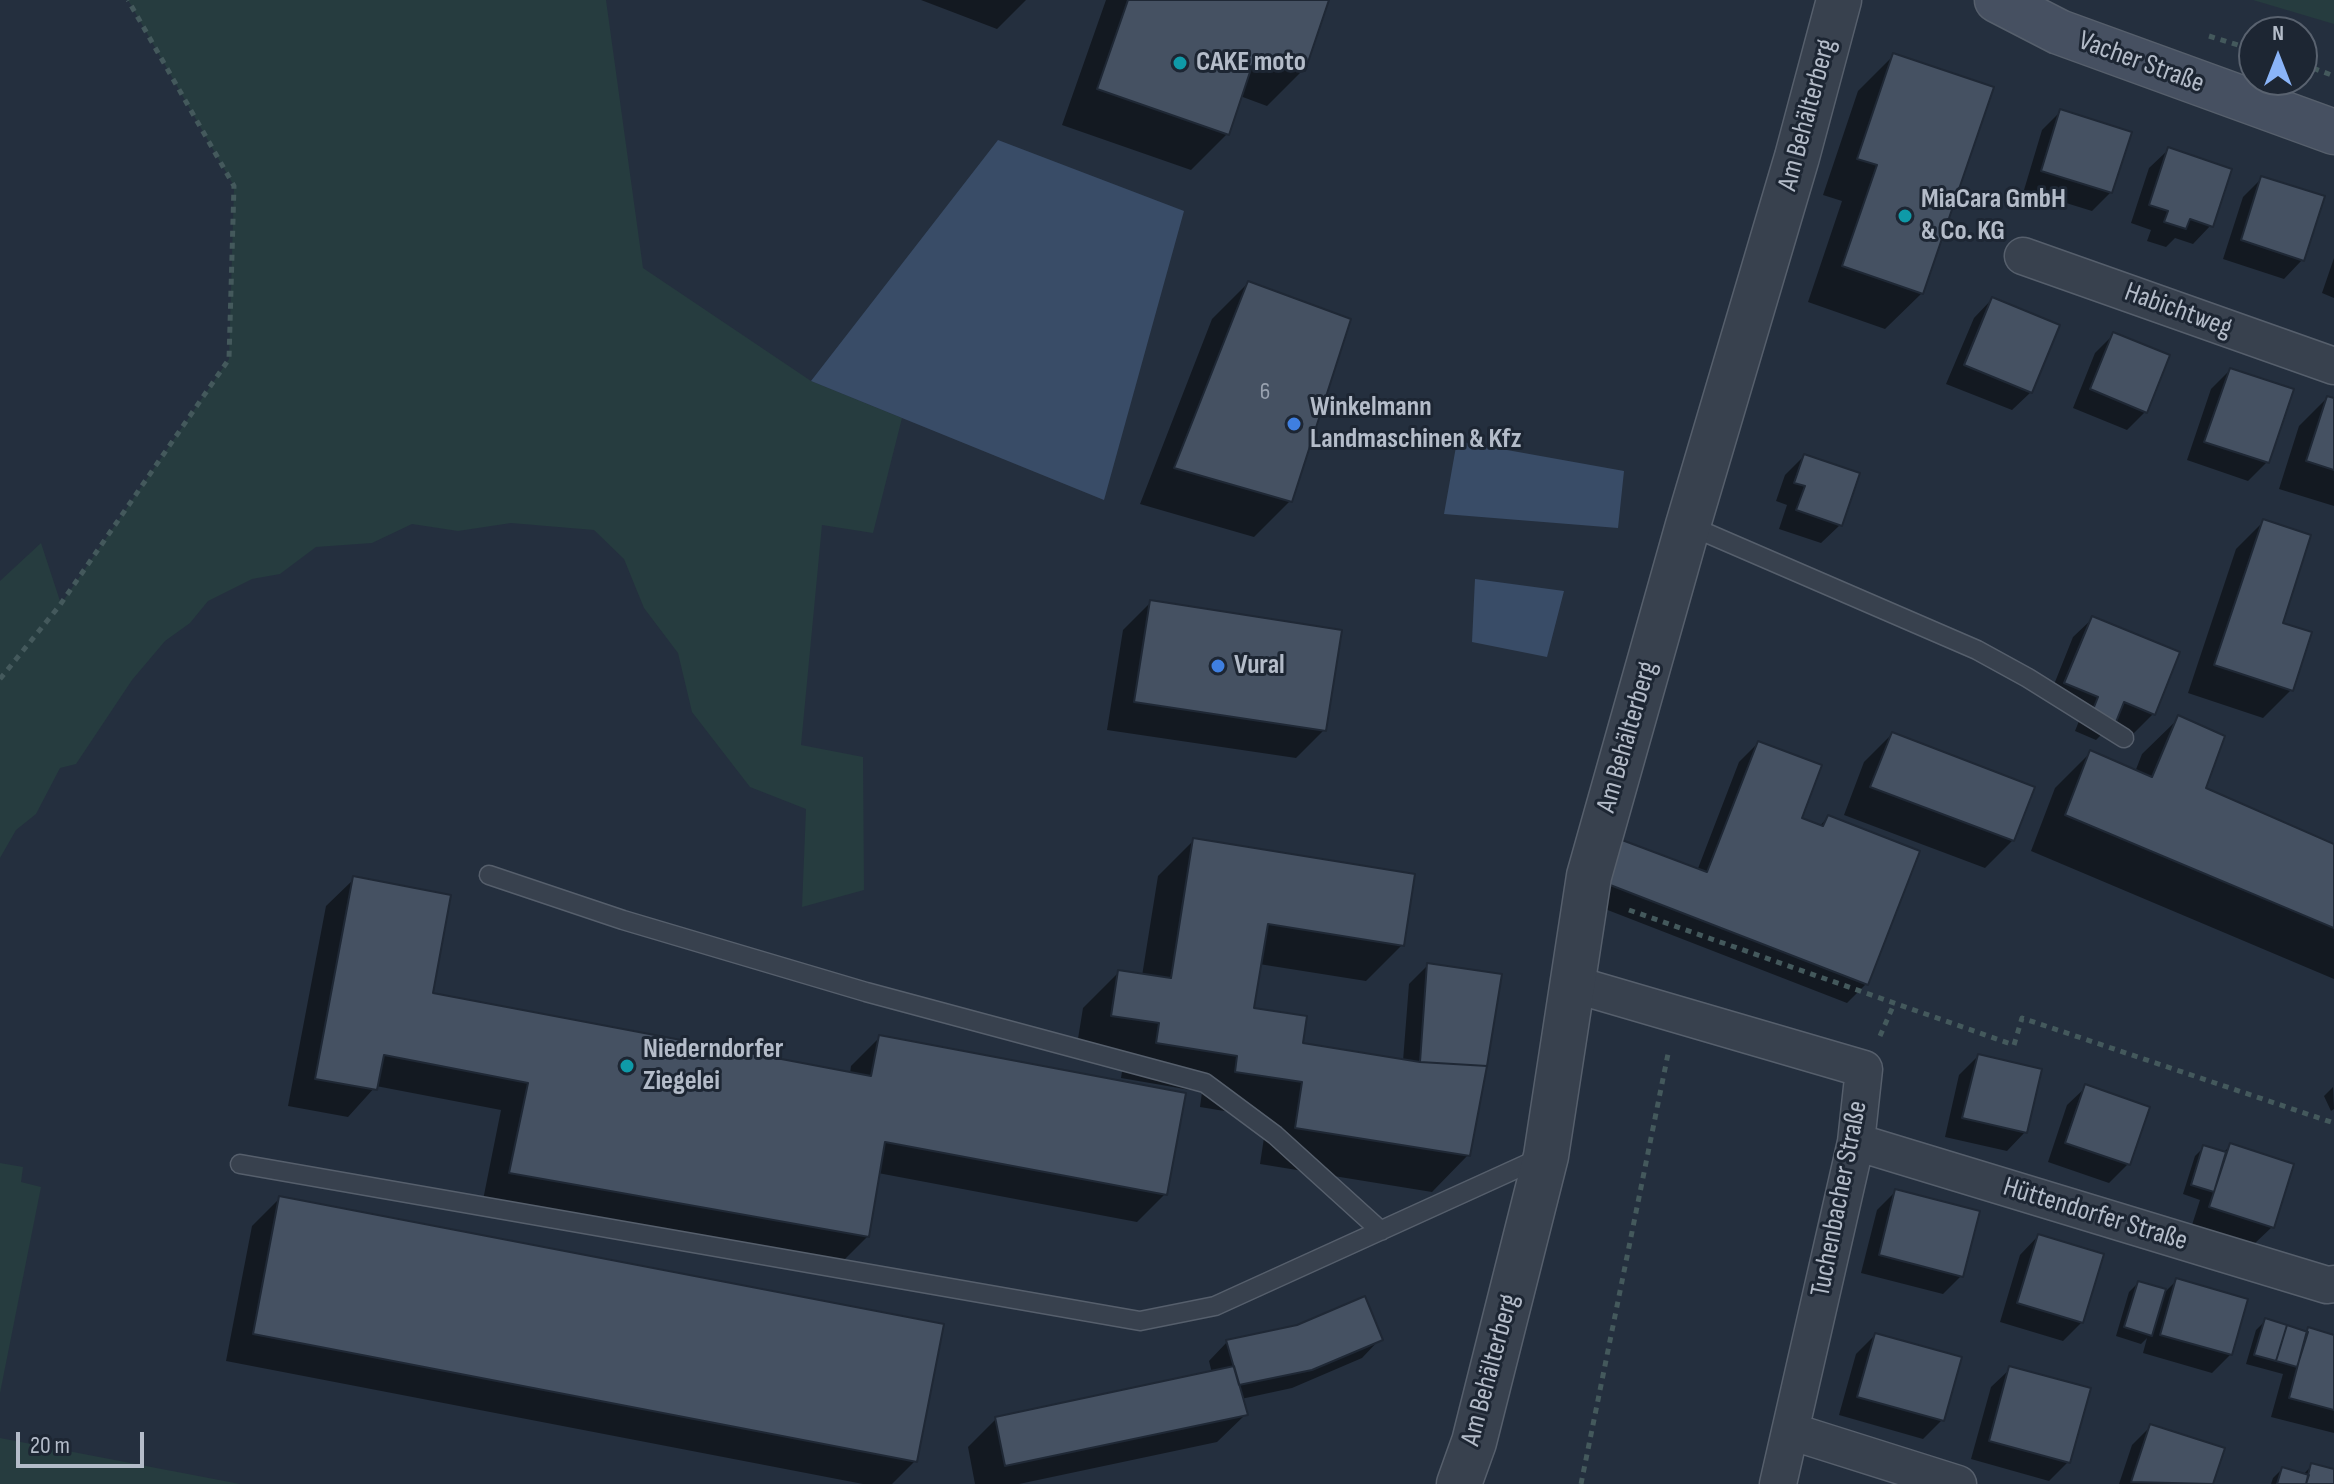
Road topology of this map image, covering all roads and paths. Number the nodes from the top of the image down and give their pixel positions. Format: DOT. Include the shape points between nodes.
graph roads {
  1 [pos="128,0"];
  2 [pos="1839,0"];
  3 [pos="1997,0"];
  4 [pos="2334,132"];
  5 [pos="2023,256"];
  6 [pos="2334,366"];
  7 [pos="1688,525"];
  8 [pos="0,679"];
  9 [pos="2124,738"];
  10 [pos="489,875"];
  11 [pos="1586,895"];
  12 [pos="1573,984"];
  13 [pos="1894,1004"];
  14 [pos="1675,1014"];
  15 [pos="1883,1031"];
  16 [pos="2334,1123"];
  17 [pos="1856,1142"];
  18 [pos="1546,1156"];
  19 [pos="240,1164"];
  20 [pos="1381,1231"];
  21 [pos="2334,1284"];
  22 [pos="1790,1431"];
  23 [pos="1459,1484"];
  24 [pos="1581,1484"];
  25 [pos="1778,1484"];
  26 [pos="1958,1484"];
  1 -- 8 [label="path" via="234,186 229,359 60,605"];
  2 -- 7 [label="street, Am Behälterberg"];
  3 -- 4 [label="main road, Vacher Straße" via="2059,32"];
  5 -- 6 [label="street, Habichtweg"];
  7 -- 9 [label="lane" via="1977,650"];
  7 -- 11 [label="street, Am Behälterberg"];
  10 -- 20 [label="lane" via="866,992 1205,1083 1275,1135"];
  11 -- 12 [label="street, Am Behälterberg"];
  11 -- 13 [label="path"];
  12 -- 14 [label="street, Tuchenbacher Straße"];
  12 -- 18 [label="street, Am Behälterberg"];
  13 -- 15 [label="path"];
  13 -- 16 [label="path" via="2014,1045 2022,1018"];
  14 -- 17 [label="street, Tuchenbacher Straße" via="1864,1069"];
  14 -- 24 [label="path"];
  17 -- 21 [label="street, Hüttendorfer Straße"];
  17 -- 22 [label="street, Tuchenbacher Straße"];
  18 -- 20 [label="lane"];
  18 -- 23 [label="street, Am Behälterberg"];
  19 -- 20 [label="lane" via="1140,1321 1215,1306"];
  22 -- 25 [label="street, Tuchenbacher Straße"];
  22 -- 26 [label="street"];
}
